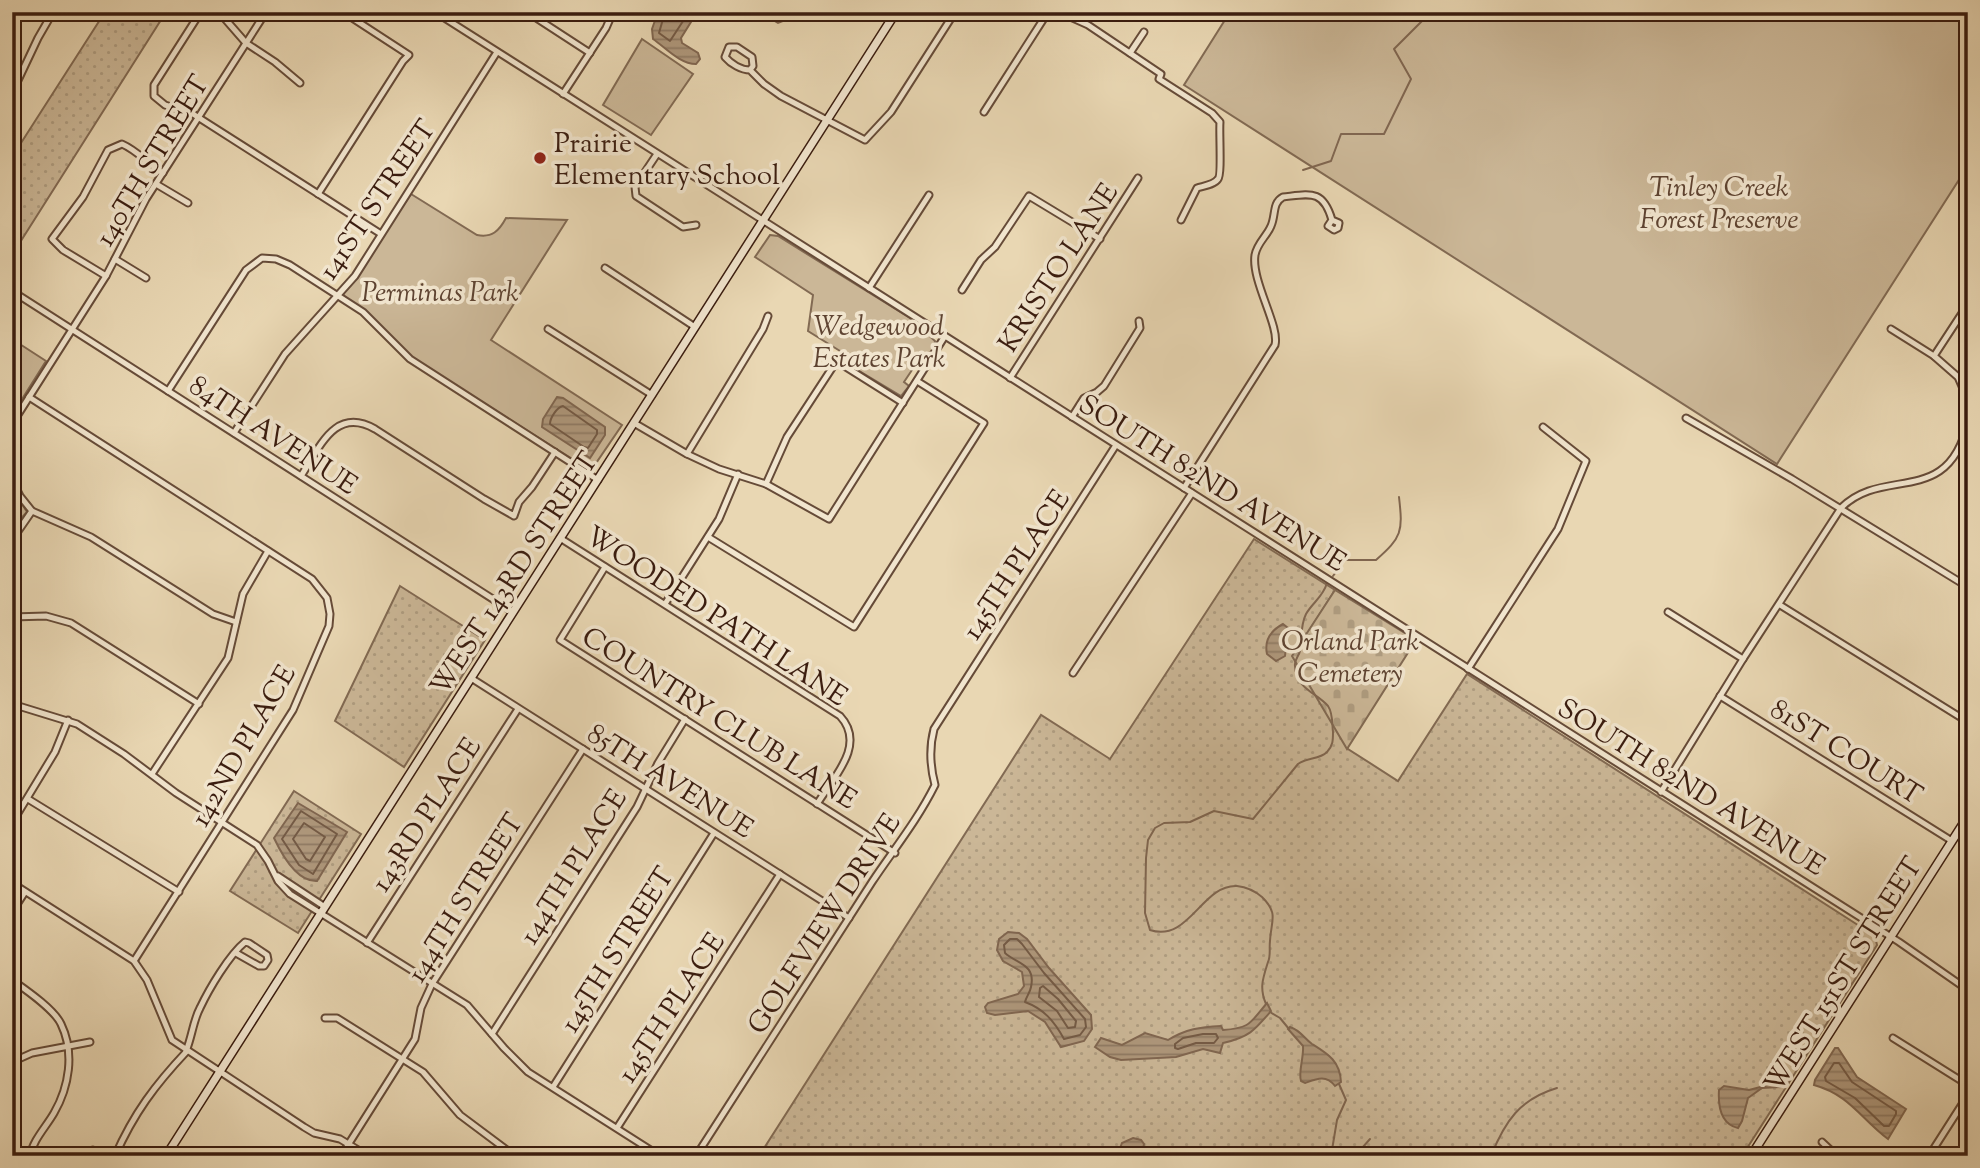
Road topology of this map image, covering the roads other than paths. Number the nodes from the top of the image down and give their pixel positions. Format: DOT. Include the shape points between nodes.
graph roads {
  1 [pos="53,12"];
  2 [pos="204,12"];
  3 [pos="219,12"];
  4 [pos="266,12"];
  5 [pos="343,12"];
  6 [pos="435,12"];
  7 [pos="527,12"];
  8 [pos="613,12"];
  9 [pos="896,12"];
  10 [pos="955,12"];
  11 [pos="1048,12"];
  12 [pos="1059,12"];
  13 [pos="1144,32"];
  14 [pos="246,43"];
  15 [pos="497,52"];
  16 [pos="590,53"];
  17 [pos="1130,53"];
  18 [pos="750,70"];
  19 [pos="300,83"];
  20 [pos="12,93"];
  21 [pos="563,94"];
  22 [pos="984,112"];
  23 [pos="199,117"];
  24 [pos="828,120"];
  25 [pos="657,154"];
  26 [pos="163,173"];
  27 [pos="1138,178"];
  28 [pos="156,184"];
  29 [pos="318,194"];
  30 [pos="929,195"];
  31 [pos="188,203"];
  32 [pos="1181,220"];
  33 [pos="1332,220"];
  34 [pos="763,221"];
  35 [pos="696,225"];
  36 [pos="381,233"];
  37 [pos="1100,239"];
  38 [pos="115,259"];
  39 [pos="605,268"];
  40 [pos="106,276"];
  41 [pos="146,278"];
  42 [pos="869,288"];
  43 [pos="962,290"];
  44 [pos="12,291"];
  45 [pos="337,295"];
  46 [pos="1968,304"];
  47 [pos="768,316"];
  48 [pos="1139,321"];
  49 [pos="695,327"];
  50 [pos="548,329"];
  51 [pos="1891,329"];
  52 [pos="72,330"];
  53 [pos="945,336"];
  54 [pos="1934,356"];
  55 [pos="1010,378"];
  56 [pos="917,381"];
  57 [pos="168,391"];
  58 [pos="652,395"];
  59 [pos="29,397"];
  60 [pos="1968,400"];
  61 [pos="903,403"];
  62 [pos="1072,417"];
  63 [pos="1686,418"];
  64 [pos="1968,422"];
  65 [pos="634,423"];
  66 [pos="12,424"];
  67 [pos="1543,426"];
  68 [pos="234,433"];
  69 [pos="1116,445"];
  70 [pos="1965,449"];
  71 [pos="555,452"];
  72 [pos="687,454"];
  73 [pos="738,474"];
  74 [pos="301,476"];
  75 [pos="12,480"];
  76 [pos="598,480"];
  77 [pos="766,484"];
  78 [pos="1184,488"];
  79 [pos="1192,493"];
  80 [pos="1841,508"];
  81 [pos="32,511"];
  82 [pos="708,537"];
  83 [pos="560,538"];
  84 [pos="12,540"];
  85 [pos="268,551"];
  86 [pos="605,566"];
  87 [pos="1968,587"];
  88 [pos="665,604"];
  89 [pos="1780,605"];
  90 [pos="513,612"];
  91 [pos="1668,612"];
  92 [pos="12,617"];
  93 [pos="236,622"];
  94 [pos="1742,659"];
  95 [pos="1468,669"];
  96 [pos="1073,673"];
  97 [pos="471,678"];
  98 [pos="1720,696"];
  99 [pos="12,704"];
  100 [pos="199,704"];
  101 [pos="949,705"];
  102 [pos="518,709"];
  103 [pos="685,719"];
  104 [pos="68,720"];
  105 [pos="1968,722"];
  106 [pos="583,748"];
  107 [pos="152,775"];
  108 [pos="645,788"];
  109 [pos="1661,792"];
  110 [pos="28,799"];
  111 [pos="817,804"];
  112 [pos="1968,816"];
  113 [pos="12,823"];
  114 [pos="223,823"];
  115 [pos="714,833"];
  116 [pos="1952,841"];
  117 [pos="895,853"];
  118 [pos="780,874"];
  119 [pos="12,883"];
  120 [pos="25,892"];
  121 [pos="179,892"];
  122 [pos="323,910"];
  123 [pos="12,912"];
  124 [pos="849,918"];
  125 [pos="1890,937"];
  126 [pos="367,943"];
  127 [pos="236,953"];
  128 [pos="134,961"];
  129 [pos="12,981"];
  130 [pos="432,984"];
  131 [pos="1968,990"];
  132 [pos="325,1018"];
  133 [pos="492,1034"];
  134 [pos="1893,1038"];
  135 [pos="90,1042"];
  136 [pos="67,1046"];
  137 [pos="186,1051"];
  138 [pos="404,1059"];
  139 [pos="12,1062"];
  140 [pos="219,1072"];
  141 [pos="1968,1085"];
  142 [pos="553,1087"];
  143 [pos="1968,1095"];
  144 [pos="617,1128"];
  145 [pos="1822,1142"];
  146 [pos="348,1143"];
  147 [pos="93,1150"];
  148 [pos="1931,1155"];
  149 [pos="30,1156"];
  150 [pos="106,1156"];
  151 [pos="115,1156"];
  152 [pos="166,1156"];
  153 [pos="341,1156"];
  154 [pos="368,1156"];
  155 [pos="515,1156"];
  156 [pos="660,1156"];
  157 [pos="696,1156"];
  158 [pos="1751,1156"];
  159 [pos="1837,1156"];
  1 -- 20 [label="street"];
  2 -- 23 [label="street" via="155,85 154,96 165,105"];
  3 -- 14 [label="street"];
  4 -- 14 [label="street, 140TH STREET"];
  5 -- 29 [label="street" via="409,55"];
  6 -- 15 [label="street, SOUTH 82ND AVENUE"];
  7 -- 16 [label="street"];
  8 -- 16 [label="street"];
  9 -- 24 [label="main road, WEST 143RD STREET"];
  10 -- 24 [label="street" via="891,112 865,140"];
  11 -- 22 [label="street"];
  12 -- 17 [label="street"];
  13 -- 17 [label="street"];
  14 -- 19 [label="street"];
  14 -- 23 [label="street, 140TH STREET"];
  15 -- 21 [label="street, SOUTH 82ND AVENUE"];
  15 -- 36 [label="street, 141ST STREET"];
  16 -- 21 [label="street"];
  17 -- 32 [label="street" via="1220,122 1219,178 1197,188"];
  18 -- 18 [label="street" via="725,57 729,47 752,57"];
  18 -- 24 [label="street" via="781,96"];
  21 -- 25 [label="street, SOUTH 82ND AVENUE"];
  23 -- 26 [label="street, 140TH STREET"];
  23 -- 29 [label="street"];
  24 -- 34 [label="main road, WEST 143RD STREET"];
  25 -- 34 [label="street, SOUTH 82ND AVENUE"];
  25 -- 35 [label="street" via="637,184 636,196 683,227"];
  26 -- 28 [label="street, 140TH STREET"];
  26 -- 40 [label="street" via="122,144 108,150 83,197 52,239"];
  27 -- 37 [label="street, KRISTO LANE"];
  28 -- 31 [label="street"];
  28 -- 38 [label="street, 140TH STREET"];
  29 -- 36 [label="street"];
  30 -- 42 [label="street"];
  33 -- 78 [label="street" via="1325,202 1315,195 1283,197 1276,204 1271,227 1255,258 1275,345"];
  34 -- 42 [label="street, SOUTH 82ND AVENUE"];
  34 -- 49 [label="main road, WEST 143RD STREET"];
  36 -- 45 [label="street, 141ST STREET" via="355,276"];
  37 -- 43 [label="street" via="1028,196"];
  37 -- 55 [label="street, KRISTO LANE"];
  38 -- 40 [label="street, 140TH STREET"];
  38 -- 41 [label="street"];
  39 -- 49 [label="street"];
  40 -- 52 [label="street, 140TH STREET"];
  42 -- 53 [label="street, SOUTH 82ND AVENUE"];
  44 -- 52 [label="street, 84TH AVENUE"];
  45 -- 57 [label="street" via="290,265 262,258 246,270"];
  45 -- 68 [label="street, 141ST STREET" via="285,354"];
  45 -- 71 [label="street" via="363,312 410,359"];
  46 -- 54 [label="street"];
  47 -- 72 [label="street"];
  48 -- 62 [label="street" via="1140,328 1101,390 1084,398"];
  49 -- 58 [label="main road, WEST 143RD STREET"];
  50 -- 58 [label="street"];
  51 -- 54 [label="street"];
  52 -- 57 [label="street, 84TH AVENUE"];
  52 -- 59 [label="street, 140TH STREET"];
  53 -- 55 [label="street, SOUTH 82ND AVENUE"];
  53 -- 56 [label="street"];
  54 -- 60 [label="street" via="1958,377"];
  55 -- 62 [label="street, SOUTH 82ND AVENUE"];
  56 -- 61 [label="street"];
  56 -- 82 [label="street" via="984,423 854,627"];
  57 -- 68 [label="street, 84TH AVENUE"];
  58 -- 65 [label="main road, WEST 143RD STREET"];
  59 -- 66 [label="street, 140TH STREET"];
  59 -- 85 [label="street, 142ND PLACE"];
  61 -- 77 [label="street" via="829,519"];
  61 -- 77 [label="street" via="841,364 834,365 787,437"];
  62 -- 69 [label="street, SOUTH 82ND AVENUE"];
  63 -- 80 [label="street"];
  64 -- 70 [label="street"];
  65 -- 72 [label="street"];
  65 -- 76 [label="main road, WEST 143RD STREET"];
  67 -- 95 [label="street" via="1586,461 1558,529"];
  68 -- 74 [label="street, 84TH AVENUE"];
  69 -- 78 [label="street, SOUTH 82ND AVENUE"];
  69 -- 101 [label="street, 145TH PLACE"];
  70 -- 80 [label="street" via="1924,479 1870,490"];
  71 -- 74 [label="street" via="514,516 363,423 346,421 329,434"];
  71 -- 76 [label="street"];
  72 -- 73 [label="street"];
  73 -- 77 [label="street"];
  73 -- 82 [label="street"];
  74 -- 90 [label="street, 84TH AVENUE"];
  75 -- 81 [label="street"];
  76 -- 83 [label="main road, WEST 143RD STREET"];
  78 -- 79 [label="street, SOUTH 82ND AVENUE"];
  79 -- 95 [label="street, SOUTH 82ND AVENUE"];
  79 -- 96 [label="street"];
  80 -- 87 [label="street"];
  80 -- 89 [label="street"];
  81 -- 84 [label="street"];
  81 -- 93 [label="street" via="91,537 213,614"];
  82 -- 88 [label="street"];
  83 -- 86 [label="street, WOODED PATH LANE"];
  83 -- 90 [label="main road, WEST 143RD STREET"];
  85 -- 93 [label="street" via="244,590"];
  85 -- 114 [label="street, 142ND PLACE" via="320,586 329,604 329,626 293,710"];
  86 -- 88 [label="street, WOODED PATH LANE"];
  86 -- 103 [label="street, COUNTRY CLUB LANE" via="560,640"];
  88 -- 111 [label="street, WOODED PATH LANE" via="843,719 851,735 850,750"];
  89 -- 94 [label="street"];
  89 -- 105 [label="street"];
  90 -- 97 [label="main road, WEST 143RD STREET"];
  91 -- 94 [label="street"];
  92 -- 100 [label="street" via="46,616 71,623"];
  93 -- 100 [label="street" via="228,658"];
  94 -- 98 [label="street"];
  95 -- 109 [label="street, SOUTH 82ND AVENUE"];
  97 -- 102 [label="street, 85TH AVENUE"];
  97 -- 122 [label="main road, WEST 143RD STREET"];
  98 -- 109 [label="street"];
  98 -- 116 [label="street, 81ST COURT"];
  99 -- 104 [label="street"];
  100 -- 107 [label="street"];
  101 -- 117 [label="street, GOLFVIEW DRIVE" via="930,741 935,785"];
  102 -- 106 [label="street, 85TH AVENUE"];
  102 -- 126 [label="street, 143RD PLACE"];
  103 -- 108 [label="street, 144TH PLACE"];
  103 -- 111 [label="street, COUNTRY CLUB LANE"];
  104 -- 107 [label="street"];
  104 -- 110 [label="street"];
  106 -- 108 [label="street, 85TH AVENUE"];
  106 -- 130 [label="street, 144TH STREET"];
  107 -- 114 [label="street"];
  108 -- 115 [label="street, 85TH AVENUE"];
  108 -- 133 [label="street, 144TH PLACE"];
  109 -- 125 [label="street, SOUTH 82ND AVENUE"];
  110 -- 113 [label="street"];
  110 -- 121 [label="street"];
  111 -- 117 [label="street, COUNTRY CLUB LANE"];
  112 -- 116 [label="main road, WEST 151ST STREET"];
  114 -- 121 [label="street, 142ND PLACE"];
  114 -- 122 [label="street" via="257,845 284,888"];
  115 -- 118 [label="street, 85TH AVENUE"];
  115 -- 142 [label="street, 145TH STREET"];
  116 -- 125 [label="main road, WEST 151ST STREET"];
  117 -- 124 [label="street, GOLFVIEW DRIVE"];
  118 -- 124 [label="street, 85TH AVENUE"];
  118 -- 144 [label="street, 145TH PLACE"];
  119 -- 120 [label="street"];
  120 -- 123 [label="street"];
  120 -- 128 [label="street"];
  121 -- 128 [label="street, 142ND PLACE"];
  122 -- 126 [label="street"];
  122 -- 140 [label="main road, WEST 143RD STREET"];
  124 -- 157 [label="street, GOLFVIEW DRIVE"];
  125 -- 131 [label="street, SOUTH 82ND AVENUE"];
  125 -- 158 [label="main road, WEST 151ST STREET"];
  126 -- 130 [label="street"];
  127 -- 127 [label="street" via="245,942 268,960 260,966"];
  127 -- 137 [label="street" via="201,1006"];
  128 -- 137 [label="street" via="172,1040"];
  129 -- 136 [label="street" via="61,1022"];
  130 -- 133 [label="street" via="467,1004"];
  130 -- 138 [label="street, 144TH STREET"];
  132 -- 138 [label="street" via="337,1018"];
  133 -- 142 [label="street" via="528,1072"];
  134 -- 141 [label="street"];
  135 -- 136 [label="street"];
  136 -- 139 [label="street"];
  136 -- 149 [label="street" via="66,1087"];
  137 -- 140 [label="street"];
  137 -- 151 [label="street" via="155,1085"];
  138 -- 146 [label="street, 144TH STREET"];
  138 -- 155 [label="street" via="423,1072 460,1115"];
  140 -- 146 [label="street" via="314,1133"];
  140 -- 152 [label="main road, WEST 143RD STREET"];
  142 -- 144 [label="street"];
  143 -- 148 [label="street"];
  144 -- 156 [label="street"];
  145 -- 159 [label="street"];
  146 -- 153 [label="street, 144TH STREET"];
  146 -- 154 [label="street"];
  147 -- 150 [label="street"];
}
